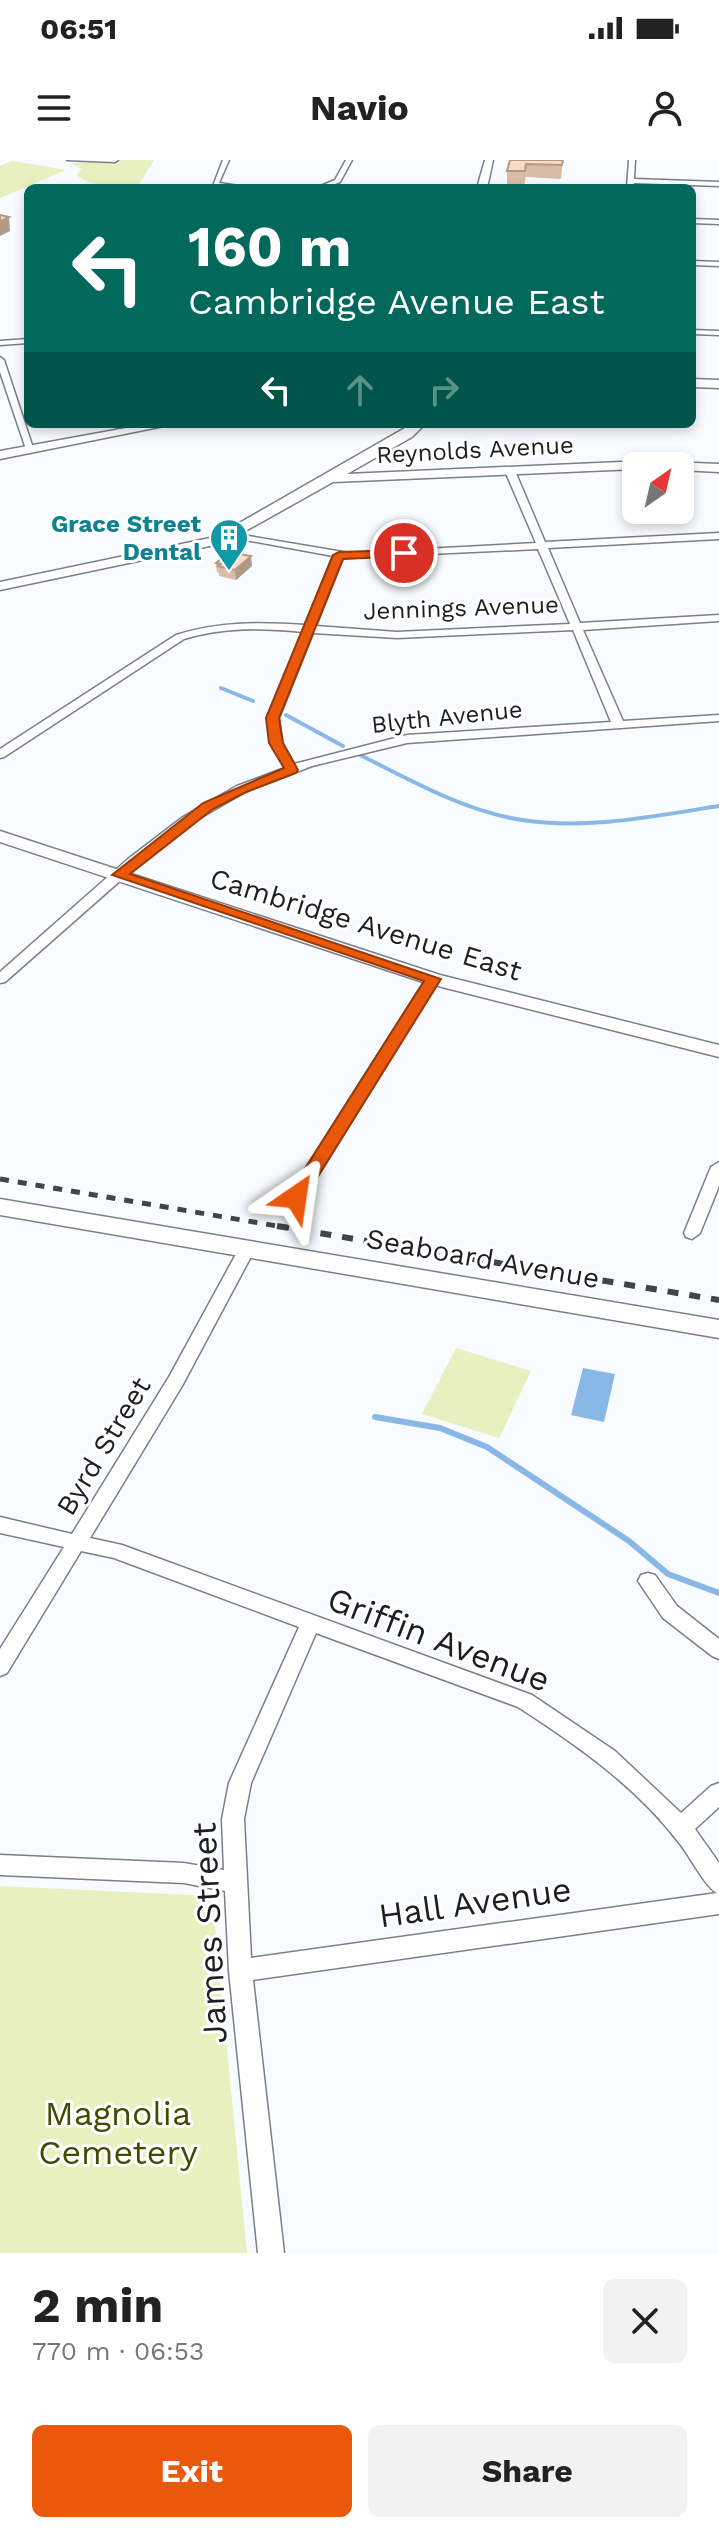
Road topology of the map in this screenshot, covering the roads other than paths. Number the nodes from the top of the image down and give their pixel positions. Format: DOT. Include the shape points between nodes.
graph roads {
  1 [pos="70,160"];
  2 [pos="115,160"];
  3 [pos="226,160"];
  4 [pos="349,160"];
  5 [pos="489,160"];
  6 [pos="632,160"];
  7 [pos="215,184"];
  8 [pos="330,184"];
  9 [pos="483,184"];
  10 [pos="630,184"];
  11 [pos="719,184"];
  12 [pos="696,221"];
  13 [pos="719,222"];
  14 [pos="696,263"];
  15 [pos="719,264"];
  16 [pos="696,332"];
  17 [pos="719,333"];
  18 [pos="24,341"];
  19 [pos="0,343"];
  20 [pos="0,360"];
  21 [pos="696,383"];
  22 [pos="719,384"];
  23 [pos="146,428"];
  24 [pos="415,428"];
  25 [pos="31,449"];
  26 [pos="0,455"];
  27 [pos="719,468"];
  28 [pos="510,471"];
  29 [pos="329,478"];
  30 [pos="229,534"];
  31 [pos="719,536"];
  32 [pos="542,546"];
  33 [pos="339,555"];
  34 [pos="0,586"];
  35 [pos="719,618"];
  36 [pos="576,626"];
  37 [pos="307,631"];
  38 [pos="719,718"];
  39 [pos="618,724"];
  40 [pos="0,754"];
  41 [pos="292,770"];
  42 [pos="0,836"];
  43 [pos="119,875"];
  44 [pos="0,979"];
  45 [pos="433,979"];
  46 [pos="719,1051"];
  47 [pos="719,1167"];
  48 [pos="296,1197"];
  49 [pos="0,1207"];
  50 [pos="692,1233"];
  51 [pos="247,1249"];
  52 [pos="719,1329"];
  53 [pos="0,1525"];
  54 [pos="78,1541"];
  55 [pos="648,1581"];
  56 [pos="310,1623"];
  57 [pos="719,1650"];
  58 [pos="0,1667"];
  59 [pos="719,1793"];
  60 [pos="682,1827"];
  61 [pos="0,1865"];
  62 [pos="234,1882"];
  63 [pos="719,1883"];
  64 [pos="719,1903"];
  65 [pos="240,1971"];
  66 [pos="271,2253"];
  1 -- 2 [label="street"];
  3 -- 7 [label="street"];
  4 -- 8 [label="street" via="338,181"];
  5 -- 9 [label="main road"];
  6 -- 10 [label="street"];
  10 -- 11 [label="street"];
  12 -- 13 [label="street"];
  14 -- 15 [label="street"];
  16 -- 17 [label="street"];
  18 -- 19 [label="street"];
  20 -- 25 [label="street"];
  21 -- 22 [label="main road"];
  23 -- 25 [label="main road"];
  24 -- 29 [label="main road"];
  25 -- 26 [label="main road"];
  27 -- 28 [label="main road, Reynolds Avenue"];
  28 -- 29 [label="main road, Reynolds Avenue"];
  28 -- 32 [label="street"];
  29 -- 30 [label="main road"];
  30 -- 33 [label="street"];
  30 -- 34 [label="main road" via="199,546"];
  31 -- 32 [label="street"];
  32 -- 33 [label="street"];
  32 -- 36 [label="street"];
  33 -- 37 [label="street"];
  35 -- 36 [label="street, Jennings Avenue"];
  36 -- 37 [label="street, Jennings Avenue" via="399,635"];
  36 -- 39 [label="street"];
  37 -- 40 [label="street, Jennings Avenue" via="228,626 184,635"];
  37 -- 41 [label="street" via="273,718 276,743"];
  38 -- 39 [label="street, Blyth Avenue"];
  39 -- 41 [label="street, Blyth Avenue" via="398,740"];
  41 -- 43 [label="street, Blyth Avenue" via="208,806"];
  42 -- 43 [label="main road, Cambridge Avenue East"];
  43 -- 44 [label="street, Blyth Avenue"];
  43 -- 45 [label="main road, Cambridge Avenue East"];
  45 -- 46 [label="main road, Cambridge Avenue East"];
  45 -- 48 [label="street"];
  47 -- 50 [label="street"];
  49 -- 51 [label="main road, Seaboard Avenue"];
  51 -- 52 [label="main road, Seaboard Avenue"];
  51 -- 54 [label="street, Byrd Street" via="176,1381"];
  53 -- 54 [label="street, Griffin Avenue"];
  54 -- 56 [label="street, Griffin Avenue"];
  54 -- 58 [label="street, Byrd Street"];
  55 -- 57 [label="street" via="670,1612"];
  56 -- 60 [label="street, Griffin Avenue" via="525,1701 574,1733"];
  56 -- 62 [label="street, James Street" via="240,1783 233,1819"];
  59 -- 60 [label="street"];
  60 -- 63 [label="street, Griffin Avenue"];
  61 -- 62 [label="street" via="184,1873"];
  62 -- 65 [label="street, James Street"];
  64 -- 65 [label="street, Hall Avenue"];
  65 -- 66 [label="street, James Street"];
}
